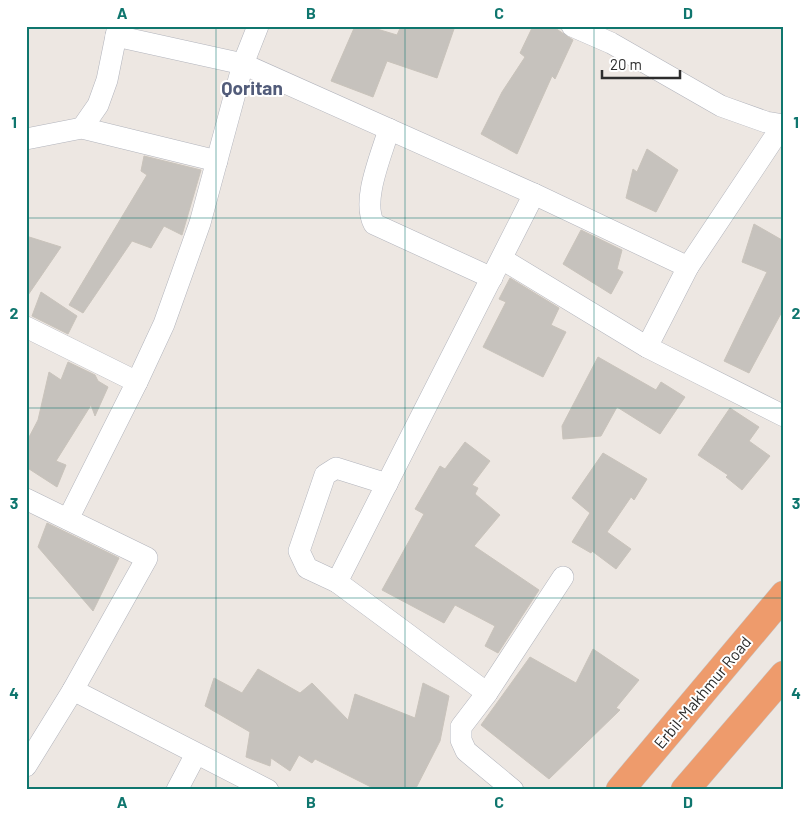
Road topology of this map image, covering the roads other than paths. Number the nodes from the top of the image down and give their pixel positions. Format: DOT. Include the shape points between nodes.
graph roads {
  1 [pos="258,26"];
  2 [pos="572,26"];
  3 [pos="117,31"];
  4 [pos="244,64"];
  5 [pos="783,125"];
  6 [pos="82,128"];
  7 [pos="389,129"];
  8 [pos="26,139"];
  9 [pos="217,161"];
  10 [pos="534,194"];
  11 [pos="502,259"];
  12 [pos="688,267"];
  13 [pos="492,278"];
  14 [pos="26,327"];
  15 [pos="647,347"];
  16 [pos="137,382"];
  17 [pos="784,416"];
  18 [pos="387,484"];
  19 [pos="26,498"];
  20 [pos="68,519"];
  21 [pos="563,576"];
  22 [pos="337,582"];
  23 [pos="784,595"];
  24 [pos="784,675"];
  25 [pos="73,690"];
  26 [pos="487,693"];
  27 [pos="196,754"];
  28 [pos="26,766"];
  29 [pos="177,790"];
  30 [pos="268,790"];
  31 [pos="513,790"];
  32 [pos="620,790"];
  33 [pos="685,790"];
  1 -- 4 [label="street"];
  2 -- 5 [label="street" via="611,43 721,106 750,118"];
  3 -- 4 [label="street"];
  3 -- 6 [label="street" via="98,105"];
  4 -- 7 [label="street"];
  4 -- 9 [label="street"];
  5 -- 12 [label="street"];
  6 -- 8 [label="street"];
  6 -- 9 [label="street"];
  7 -- 10 [label="street"];
  7 -- 13 [label="street" via="369,199 369,216 374,224"];
  9 -- 16 [label="street" via="200,224 164,324"];
  10 -- 11 [label="street"];
  10 -- 12 [label="street"];
  11 -- 13 [label="street"];
  11 -- 15 [label="street"];
  12 -- 15 [label="street"];
  13 -- 18 [label="street"];
  14 -- 16 [label="street"];
  15 -- 17 [label="street"];
  16 -- 20 [label="street"];
  18 -- 22 [label="street"];
  18 -- 22 [label="street" via="336,468 325,475 300,551 307,568"];
  19 -- 20 [label="street"];
  20 -- 25 [label="street" via="147,558"];
  21 -- 26 [label="street"];
  22 -- 26 [label="street"];
  23 -- 32 [label="highway, Erbil-Makhmur Road"];
  24 -- 33 [label="highway"];
  25 -- 27 [label="street"];
  25 -- 28 [label="street"];
  26 -- 31 [label="street" via="461,727 461,740 466,751"];
  27 -- 29 [label="street"];
  27 -- 30 [label="street"];
}
